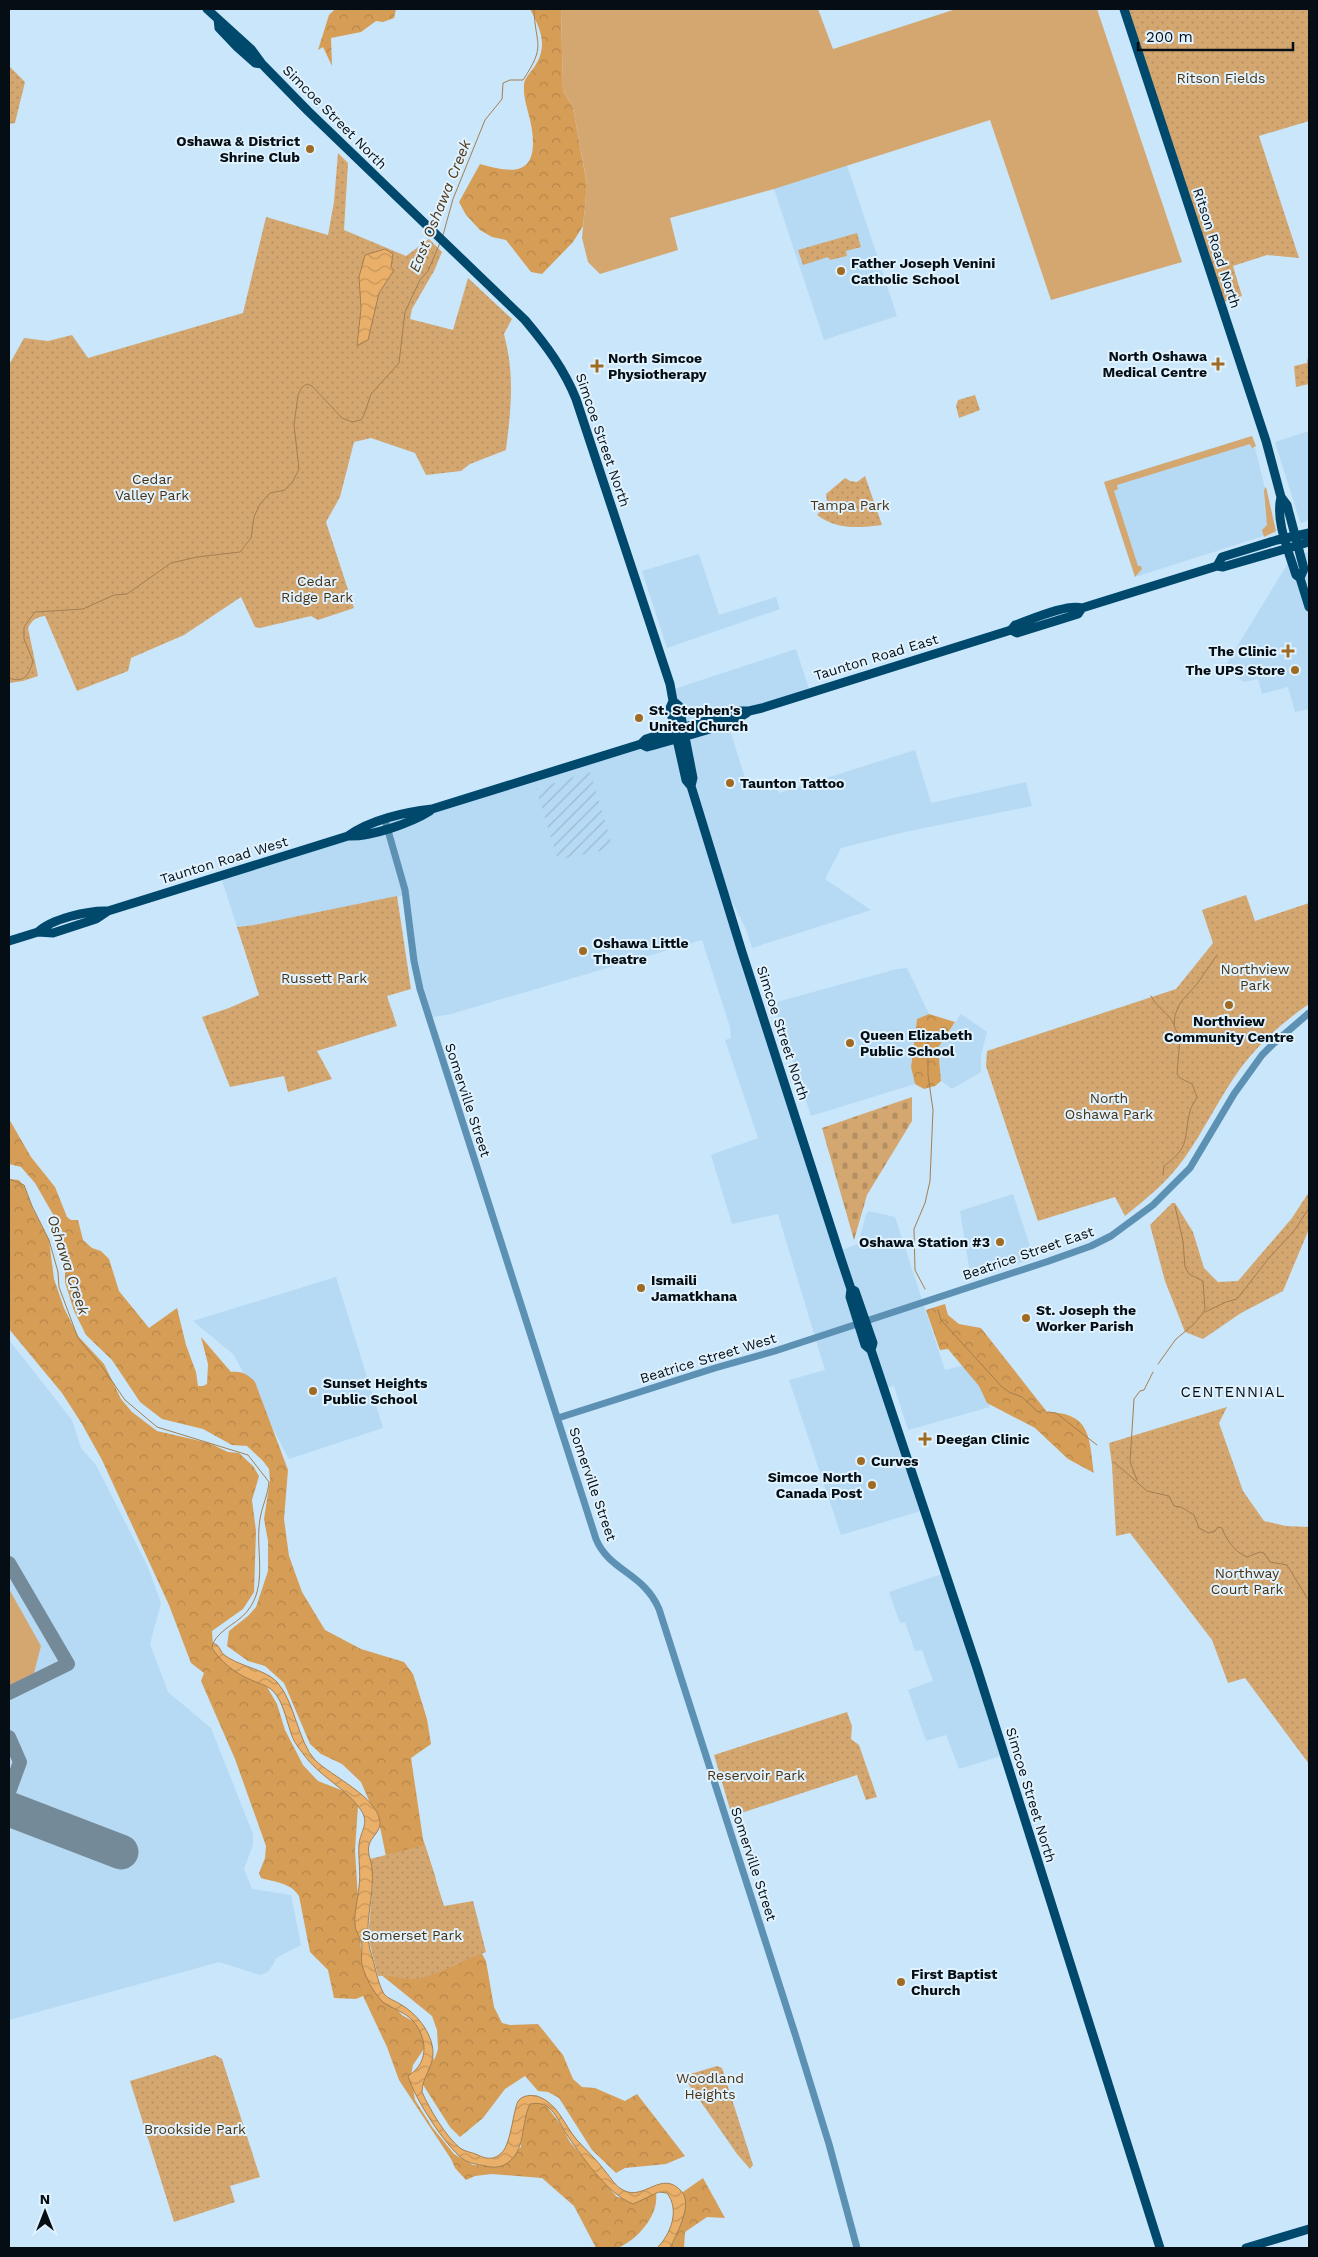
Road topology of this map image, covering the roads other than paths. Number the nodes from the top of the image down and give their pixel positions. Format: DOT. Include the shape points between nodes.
graph roads {
  1 [pos="207,9"];
  2 [pos="1124,9"];
  3 [pos="1281,497"];
  4 [pos="1309,533"];
  5 [pos="1286,538"];
  6 [pos="1297,541"];
  7 [pos="1309,542"];
  8 [pos="1289,549"];
  9 [pos="1217,566"];
  10 [pos="1300,578"];
  11 [pos="1309,607"];
  12 [pos="680,733"];
  13 [pos="386,824"];
  14 [pos="9,941"];
  15 [pos="1309,1013"];
  16 [pos="862,1321"];
  17 [pos="558,1418"];
  18 [pos="1309,2229"];
  19 [pos="857,2248"];
  20 [pos="1160,2248"];
  21 [pos="1246,2248"];
  1 -- 12 [label="main road, Simcoe Street North" via="251,48 262,64 525,320 565,374 666,670 673,701 670,708"];
  2 -- 3 [label="main road, Ritson Road North" via="1266,442"];
  3 -- 5 [label="main road, Ritson Road North" via="1279,506"];
  3 -- 6 [label="main road, Ritson Road North" via="1287,505"];
  4 -- 6 [label="main road, Taunton Road East"];
  5 -- 6 [label="main road, Taunton Road East"];
  5 -- 8 [label="main road, Ritson Road North"];
  5 -- 9 [label="main road, Taunton Road East" via="1222,557"];
  6 -- 7 [label="main road, Taunton Road East"];
  6 -- 8 [label="main road, Taunton Road East"];
  6 -- 10 [label="main road, Ritson Road North" via="1304,569"];
  8 -- 9 [label="main road, Taunton Road East" via="1224,567"];
  8 -- 10 [label="main road, Ritson Road North" via="1296,575"];
  9 -- 12 [label="main road, Taunton Road East" via="1082,608 1076,606 1015,624 1011,630 749,711 739,711"];
  10 -- 11 [label="main road, Ritson Road North"];
  12 -- 13 [label="main road, Taunton Road West" via="646,740 432,809 415,811"];
  12 -- 16 [label="main road, Simcoe Street North" via="693,778 691,786 742,952 851,1289 850,1297"];
  13 -- 14 [label="main road, Taunton Road West" via="359,836 348,836 108,910 95,910 45,925 38,932"];
  13 -- 17 [label="street, Somerville Street" via="403,881 420,988"];
  15 -- 16 [label="street, Beatrice Street East" via="1273,1044 1250,1072 1190,1168 1129,1224 1091,1246"];
  16 -- 17 [label="street, Beatrice Street West"];
  16 -- 20 [label="main road, Simcoe Street North" via="865,1345 871,1350 977,1668"];
  17 -- 19 [label="street, Somerville Street" via="599,1545 611,1561 644,1585 659,1609 796,2037"];
  18 -- 21 [label="main road"];
}
